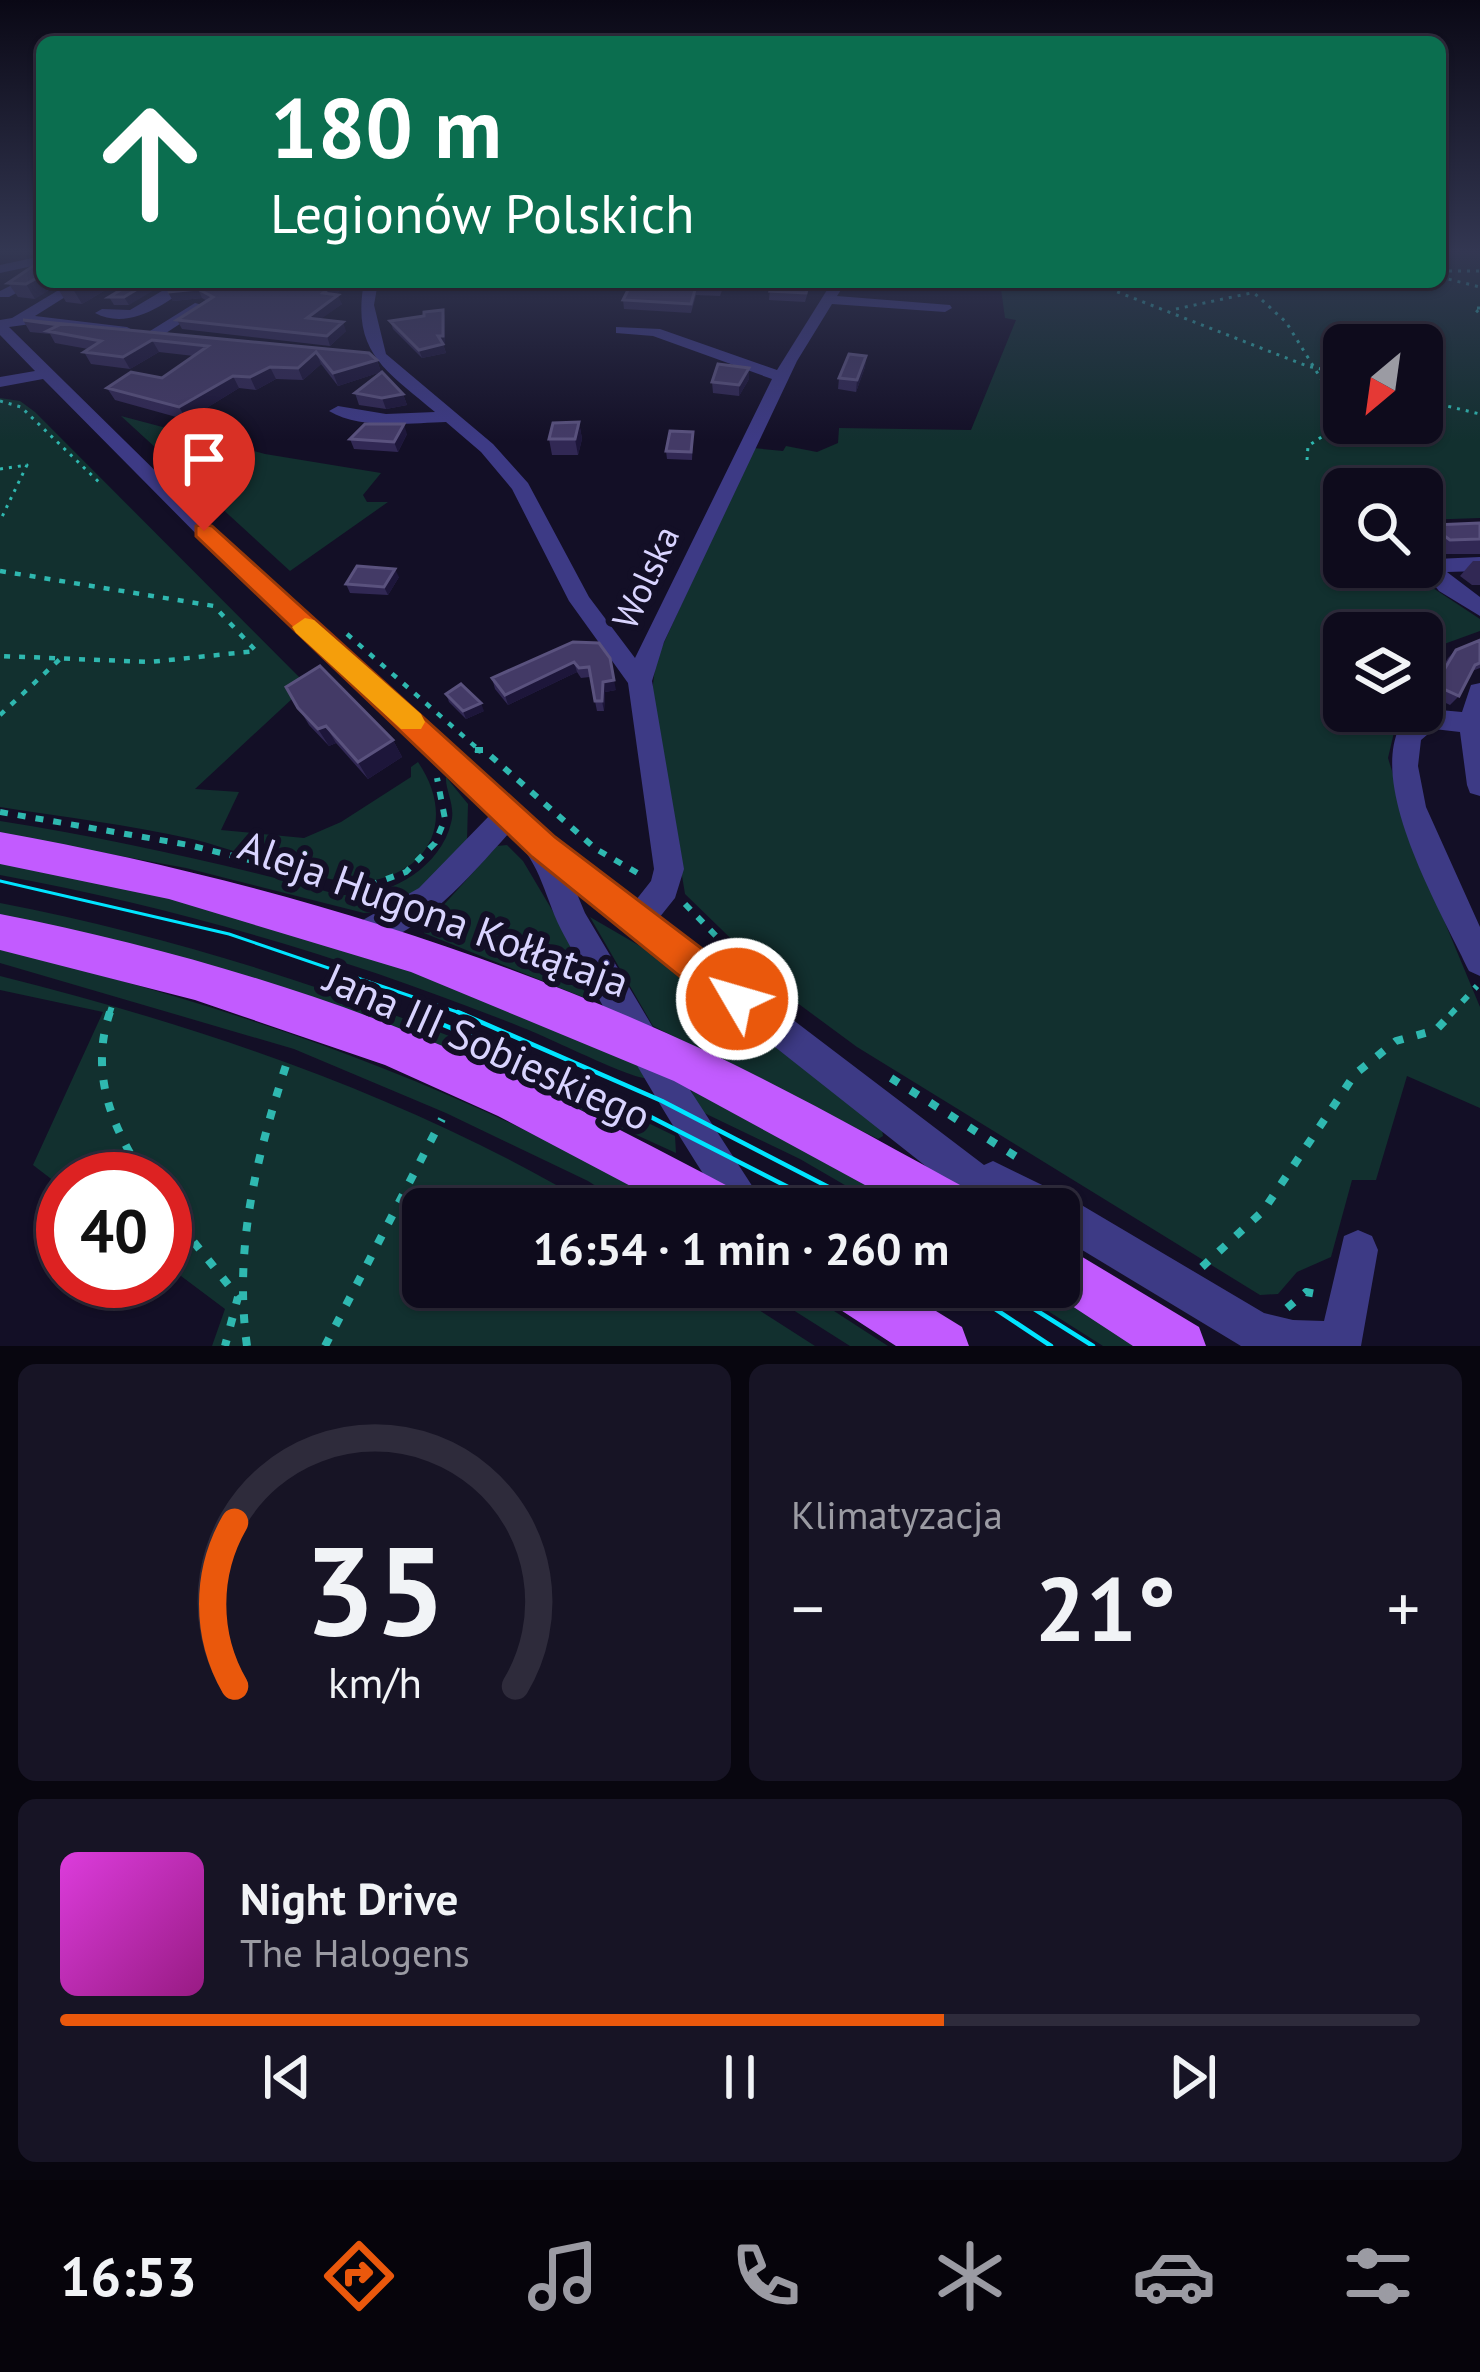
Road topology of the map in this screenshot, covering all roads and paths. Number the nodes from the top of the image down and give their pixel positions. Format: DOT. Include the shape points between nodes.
graph roads {
  1 [pos="184,316"];
  2 [pos="370,316"];
  3 [pos="816,316"];
  4 [pos="1188,316"];
  5 [pos="1278,316"];
  6 [pos="6,324"];
  7 [pos="621,331"];
  8 [pos="155,334"];
  9 [pos="190,338"];
  10 [pos="380,356"];
  11 [pos="359,358"];
  12 [pos="1314,367"];
  13 [pos="1323,369"];
  14 [pos="47,374"];
  15 [pos="781,377"];
  16 [pos="0,382"];
  17 [pos="1323,383"];
  18 [pos="0,401"];
  19 [pos="1443,405"];
  20 [pos="338,411"];
  21 [pos="1480,414"];
  22 [pos="448,417"];
  23 [pos="1323,435"];
  24 [pos="1307,460"];
  25 [pos="0,469"];
  26 [pos="102,485"];
  27 [pos="0,520"];
  28 [pos="1443,562"];
  29 [pos="1480,564"];
  30 [pos="0,571"];
  31 [pos="1443,580"];
  32 [pos="1480,608"];
  33 [pos="341,631"];
  34 [pos="0,656"];
  35 [pos="60,659"];
  36 [pos="640,681"];
  37 [pos="1480,692"];
  38 [pos="0,715"];
  39 [pos="1443,715"];
  40 [pos="1472,723"];
  41 [pos="1406,732"];
  42 [pos="442,773"];
  43 [pos="1480,785"];
  44 [pos="0,812"];
  45 [pos="508,813"];
  46 [pos="543,847"];
  47 [pos="0,848"];
  48 [pos="649,879"];
  49 [pos="676,895"];
  50 [pos="638,922"];
  51 [pos="0,932"];
  52 [pos="365,936"];
  53 [pos="1480,960"];
  54 [pos="1480,981"];
  55 [pos="764,984"];
  56 [pos="114,1000"];
  57 [pos="648,1047"];
  58 [pos="290,1056"];
  59 [pos="879,1070"];
  60 [pos="442,1119"];
  61 [pos="132,1152"];
  62 [pos="951,1158"];
  63 [pos="1036,1169"];
  64 [pos="681,1188"];
  65 [pos="734,1188"];
  66 [pos="916,1188"];
  67 [pos="987,1188"];
  68 [pos="1009,1188"];
  69 [pos="1080,1227"];
  70 [pos="192,1240"];
  71 [pos="1358,1250"];
  72 [pos="1080,1274"];
  73 [pos="1213,1280"];
  74 [pos="1080,1282"];
  75 [pos="1320,1294"];
  76 [pos="238,1297"];
  77 [pos="1105,1298"];
  78 [pos="883,1308"];
  79 [pos="1274,1310"];
  80 [pos="1340,1345"];
  81 [pos="225,1346"];
  82 [pos="248,1346"];
  83 [pos="325,1346"];
  84 [pos="943,1346"];
  85 [pos="1180,1346"];
  1 -- 8 [label="street"];
  2 -- 10 [label="street"];
  3 -- 15 [label="street, Wolska"];
  4 -- 12 [label="path"];
  5 -- 12 [label="path"];
  6 -- 8 [label="street"];
  6 -- 14 [label="street"];
  7 -- 15 [label="street" via="655,332"];
  8 -- 9 [label="street"];
  10 -- 11 [label="street"];
  10 -- 22 [label="street"];
  12 -- 13 [label="path"];
  12 -- 17 [label="path"];
  14 -- 16 [label="street"];
  14 -- 45 [label="street"];
  15 -- 36 [label="street, Wolska"];
  18 -- 26 [label="path" via="21,407"];
  19 -- 21 [label="path"];
  20 -- 22 [label="street"];
  22 -- 36 [label="street" via="521,488 580,601"];
  23 -- 24 [label="path" via="1308,446"];
  25 -- 27 [label="path" via="27,465"];
  28 -- 29 [label="street"];
  30 -- 35 [label="path" via="214,606 256,651 150,662"];
  31 -- 32 [label="street"];
  33 -- 48 [label="path" via="596,850"];
  34 -- 35 [label="path"];
  35 -- 38 [label="path"];
  36 -- 50 [label="street, Wolska" via="669,869"];
  37 -- 40 [label="street"];
  39 -- 40 [label="street"];
  40 -- 43 [label="street"];
  41 -- 53 [label="street" via="1400,753 1419,823"];
  42 -- 44 [label="path" via="436,781 445,819 435,843 406,872 362,888 189,845"];
  45 -- 46 [label="street"];
  45 -- 52 [label="street" via="434,898"];
  46 -- 50 [label="street"];
  46 -- 57 [label="street" via="573,922"];
  47 -- 52 [label="main road, Aleja Hugona Kołłątaja" via="195,886"];
  49 -- 55 [label="path"];
  50 -- 62 [label="street"];
  51 -- 64 [label="main road, Jana III Sobieskiego" via="165,972 387,1045"];
  52 -- 57 [label="main road, Aleja Hugona Kołłątaja"];
  54 -- 73 [label="path" via="1436,1030 1396,1041 1355,1074 1263,1211 1198,1270"];
  56 -- 61 [label="path" via="99,1090"];
  57 -- 65 [label="street"];
  57 -- 66 [label="main road, Aleja Hugona Kołłątaja"];
  58 -- 76 [label="path" via="250,1198"];
  59 -- 63 [label="path"];
  60 -- 83 [label="path"];
  62 -- 67 [label="street"];
  62 -- 68 [label="street"];
  69 -- 80 [label="street" via="1257,1332"];
  70 -- 76 [label="path"];
  71 -- 80 [label="street"];
  72 -- 77 [label="street"];
  74 -- 77 [label="main road"];
  75 -- 79 [label="path" via="1306,1292"];
  76 -- 81 [label="path"];
  76 -- 82 [label="path"];
  77 -- 85 [label="main road"];
  78 -- 84 [label="main road"];
}
